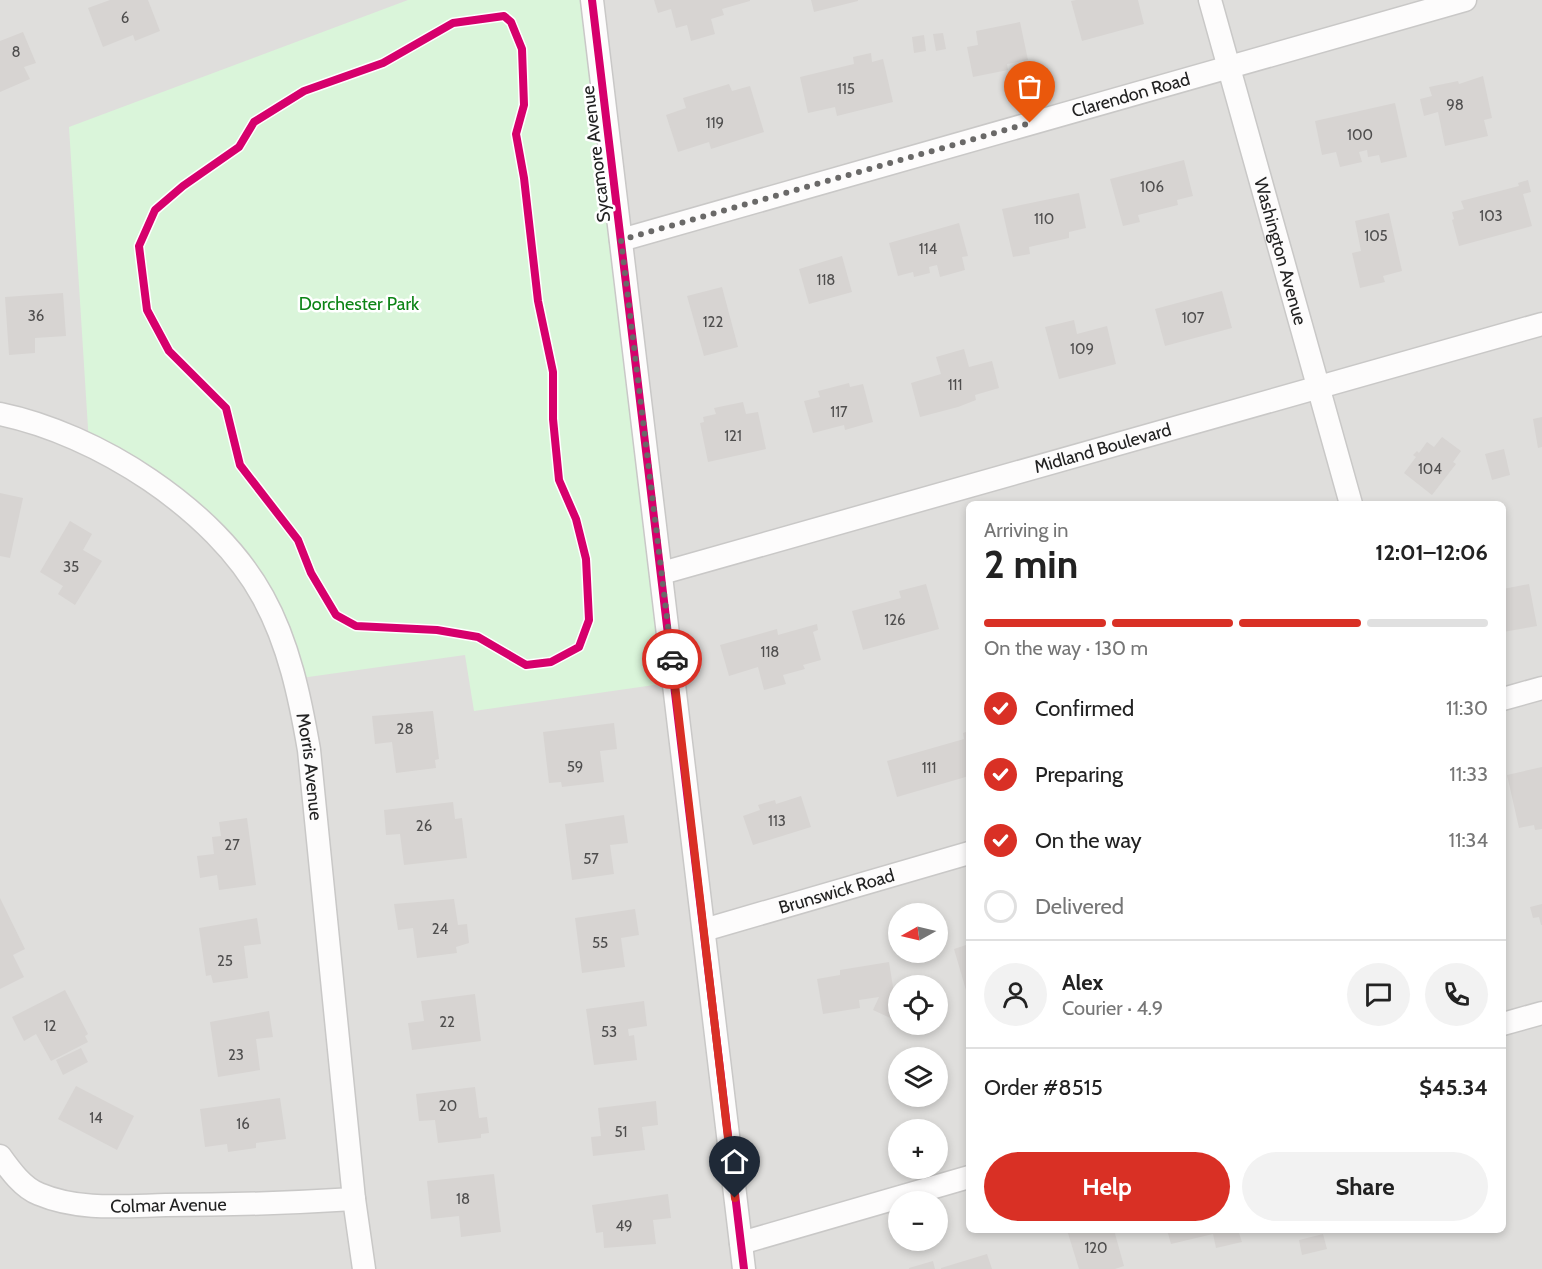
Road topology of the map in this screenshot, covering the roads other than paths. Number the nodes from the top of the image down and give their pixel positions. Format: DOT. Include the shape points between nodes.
graph roads {
  1 [pos="592,0"];
  2 [pos="1210,0"];
  3 [pos="1465,0"];
  4 [pos="1229,67"];
  5 [pos="621,240"];
  6 [pos="1542,324"];
  7 [pos="1318,388"];
  8 [pos="0,414"];
  9 [pos="1351,501"];
  10 [pos="662,573"];
  11 [pos="1542,688"];
  12 [pos="1506,698"];
  13 [pos="966,854"];
  14 [pos="704,930"];
  15 [pos="1542,1013"];
  16 [pos="1506,1023"];
  17 [pos="0,1156"];
  18 [pos="966,1178"];
  19 [pos="354,1199"];
  20 [pos="741,1243"];
  21 [pos="364,1269"];
  22 [pos="744,1269"];
  1 -- 5 [label="street, Sycamore Avenue"];
  2 -- 4 [label="street, Washington Avenue"];
  3 -- 4 [label="street, Clarendon Road"];
  4 -- 5 [label="street, Clarendon Road"];
  4 -- 7 [label="street, Washington Avenue"];
  5 -- 10 [label="street, Sycamore Avenue"];
  6 -- 7 [label="street, Midland Boulevard"];
  7 -- 9 [label="street, Washington Avenue"];
  7 -- 10 [label="street, Midland Boulevard"];
  8 -- 19 [label="street, Morris Avenue" via="51,428 89,444 154,483 216,535 245,567 278,629 300,698 309,750"];
  10 -- 14 [label="street, Sycamore Avenue"];
  11 -- 12 [label="street"];
  13 -- 14 [label="street, Brunswick Road"];
  14 -- 20 [label="street, Sycamore Avenue"];
  15 -- 16 [label="street"];
  17 -- 19 [label="street, Colmar Avenue" via="36,1193 62,1203 280,1204"];
  18 -- 20 [label="street"];
  19 -- 21 [label="street, Morris Avenue"];
  20 -- 22 [label="street, Sycamore Avenue"];
}
